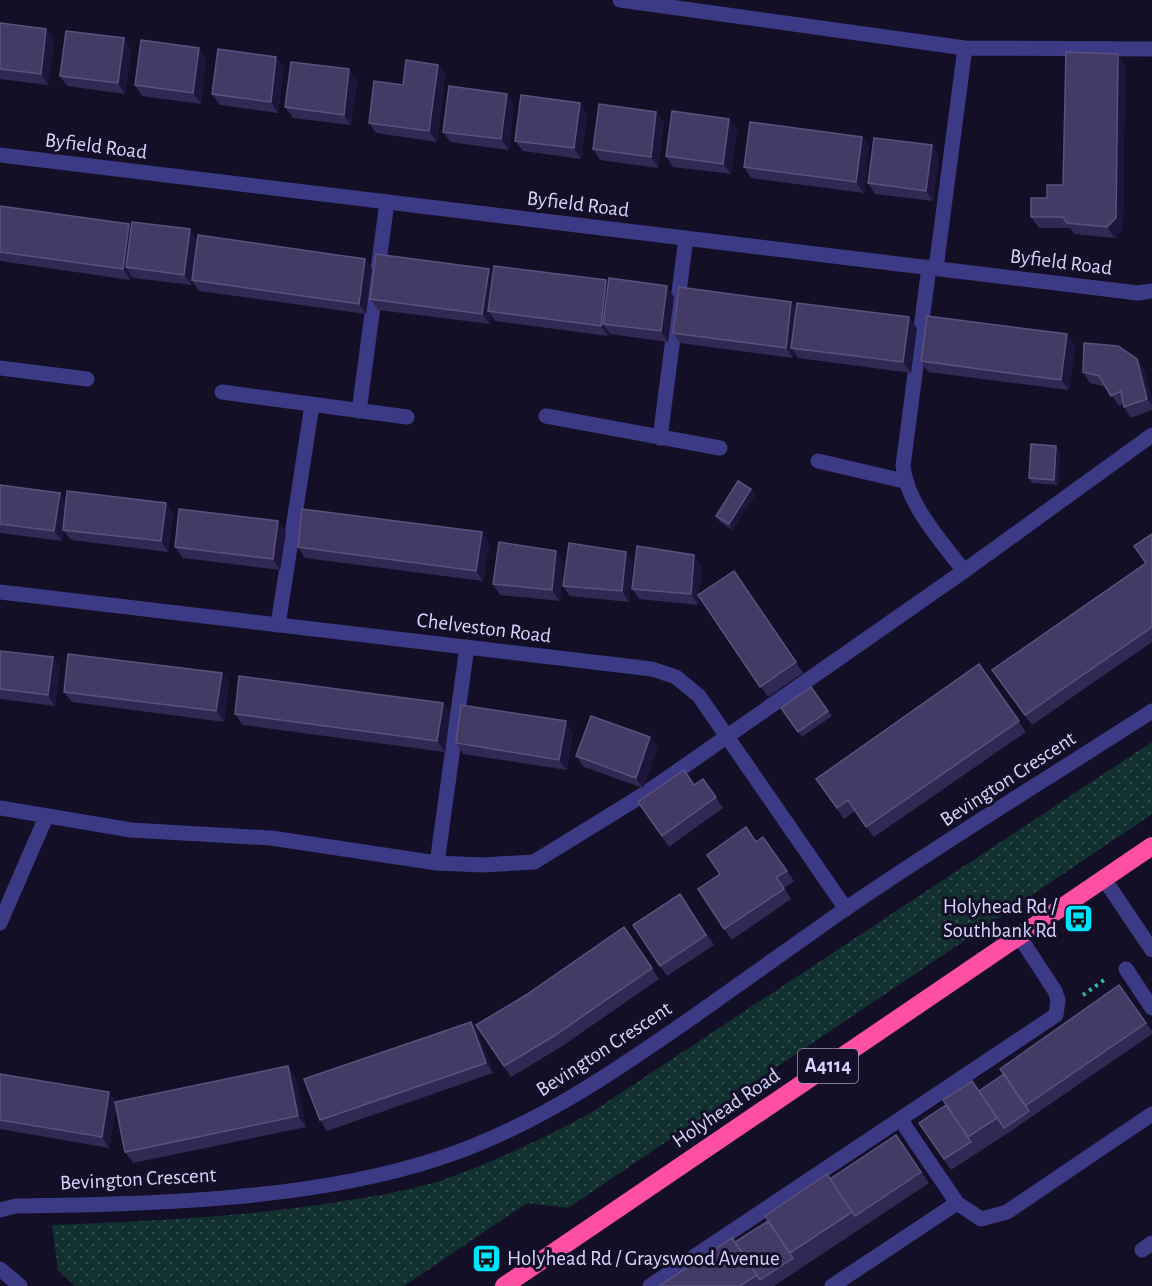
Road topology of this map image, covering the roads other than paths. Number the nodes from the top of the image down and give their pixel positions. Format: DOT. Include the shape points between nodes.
graph roads {
  1 [pos="620,0"];
  2 [pos="965,48"];
  3 [pos="1152,49"];
  4 [pos="0,155"];
  5 [pos="387,202"];
  6 [pos="686,238"];
  7 [pos="932,268"];
  8 [pos="1152,291"];
  9 [pos="0,368"];
  10 [pos="87,378"];
  11 [pos="222,392"];
  12 [pos="312,405"];
  13 [pos="359,411"];
  14 [pos="546,416"];
  15 [pos="407,417"];
  16 [pos="1152,435"];
  17 [pos="660,438"];
  18 [pos="720,448"];
  19 [pos="818,461"];
  20 [pos="904,481"];
  21 [pos="964,571"];
  22 [pos="0,592"];
  23 [pos="278,625"];
  24 [pos="467,647"];
  25 [pos="1152,711"];
  26 [pos="725,735"];
  27 [pos="0,808"];
  28 [pos="46,817"];
  29 [pos="1152,846"];
  30 [pos="437,862"];
  31 [pos="1104,879"];
  32 [pos="846,909"];
  33 [pos="0,923"];
  34 [pos="1019,936"];
  35 [pos="1152,951"];
  36 [pos="1126,969"];
  37 [pos="1152,1008"];
  38 [pos="1152,1114"];
  39 [pos="900,1119"];
  40 [pos="957,1203"];
  41 [pos="0,1210"];
  42 [pos="0,1269"];
  43 [pos="20,1286"];
  44 [pos="504,1286"];
  45 [pos="650,1286"];
  46 [pos="832,1286"];
  1 -- 2 [label="street"];
  2 -- 3 [label="street"];
  2 -- 7 [label="street"];
  4 -- 5 [label="street, Byfield Road"];
  5 -- 6 [label="street, Byfield Road"];
  5 -- 13 [label="street"];
  6 -- 7 [label="street, Byfield Road"];
  6 -- 17 [label="street"];
  7 -- 8 [label="street, Byfield Road" via="1138,293"];
  7 -- 20 [label="street"];
  9 -- 10 [label="street"];
  11 -- 12 [label="street"];
  12 -- 13 [label="street"];
  12 -- 23 [label="street"];
  13 -- 15 [label="street"];
  14 -- 17 [label="street"];
  16 -- 21 [label="street"];
  17 -- 18 [label="street"];
  19 -- 20 [label="street"];
  20 -- 21 [label="street" via="932,529"];
  21 -- 26 [label="street"];
  22 -- 23 [label="street, Chelveston Road"];
  23 -- 24 [label="street, Chelveston Road"];
  24 -- 26 [label="street, Chelveston Road" via="652,669 676,677 699,696"];
  24 -- 30 [label="street"];
  25 -- 32 [label="street, Bevington Crescent"];
  26 -- 30 [label="street" via="646,792 534,862"];
  26 -- 32 [label="street, Chelveston Road"];
  27 -- 28 [label="street"];
  28 -- 30 [label="street" via="131,831 270,838"];
  28 -- 33 [label="street"];
  29 -- 31 [label="highway, Holyhead Road / A4114"];
  31 -- 34 [label="highway, Holyhead Road / A4114"];
  31 -- 35 [label="street"];
  32 -- 41 [label="street, Bevington Crescent" via="606,1077 526,1123 439,1159 350,1180 271,1192 138,1204 16,1206"];
  34 -- 39 [label="street" via="1055,991 1056,1015"];
  34 -- 44 [label="highway, Holyhead Road / A4114"];
  36 -- 37 [label="street"];
  38 -- 40 [label="street" via="1006,1212 981,1219"];
  39 -- 40 [label="street"];
  39 -- 45 [label="street"];
  40 -- 46 [label="street"];
  42 -- 43 [label="street"];
}
